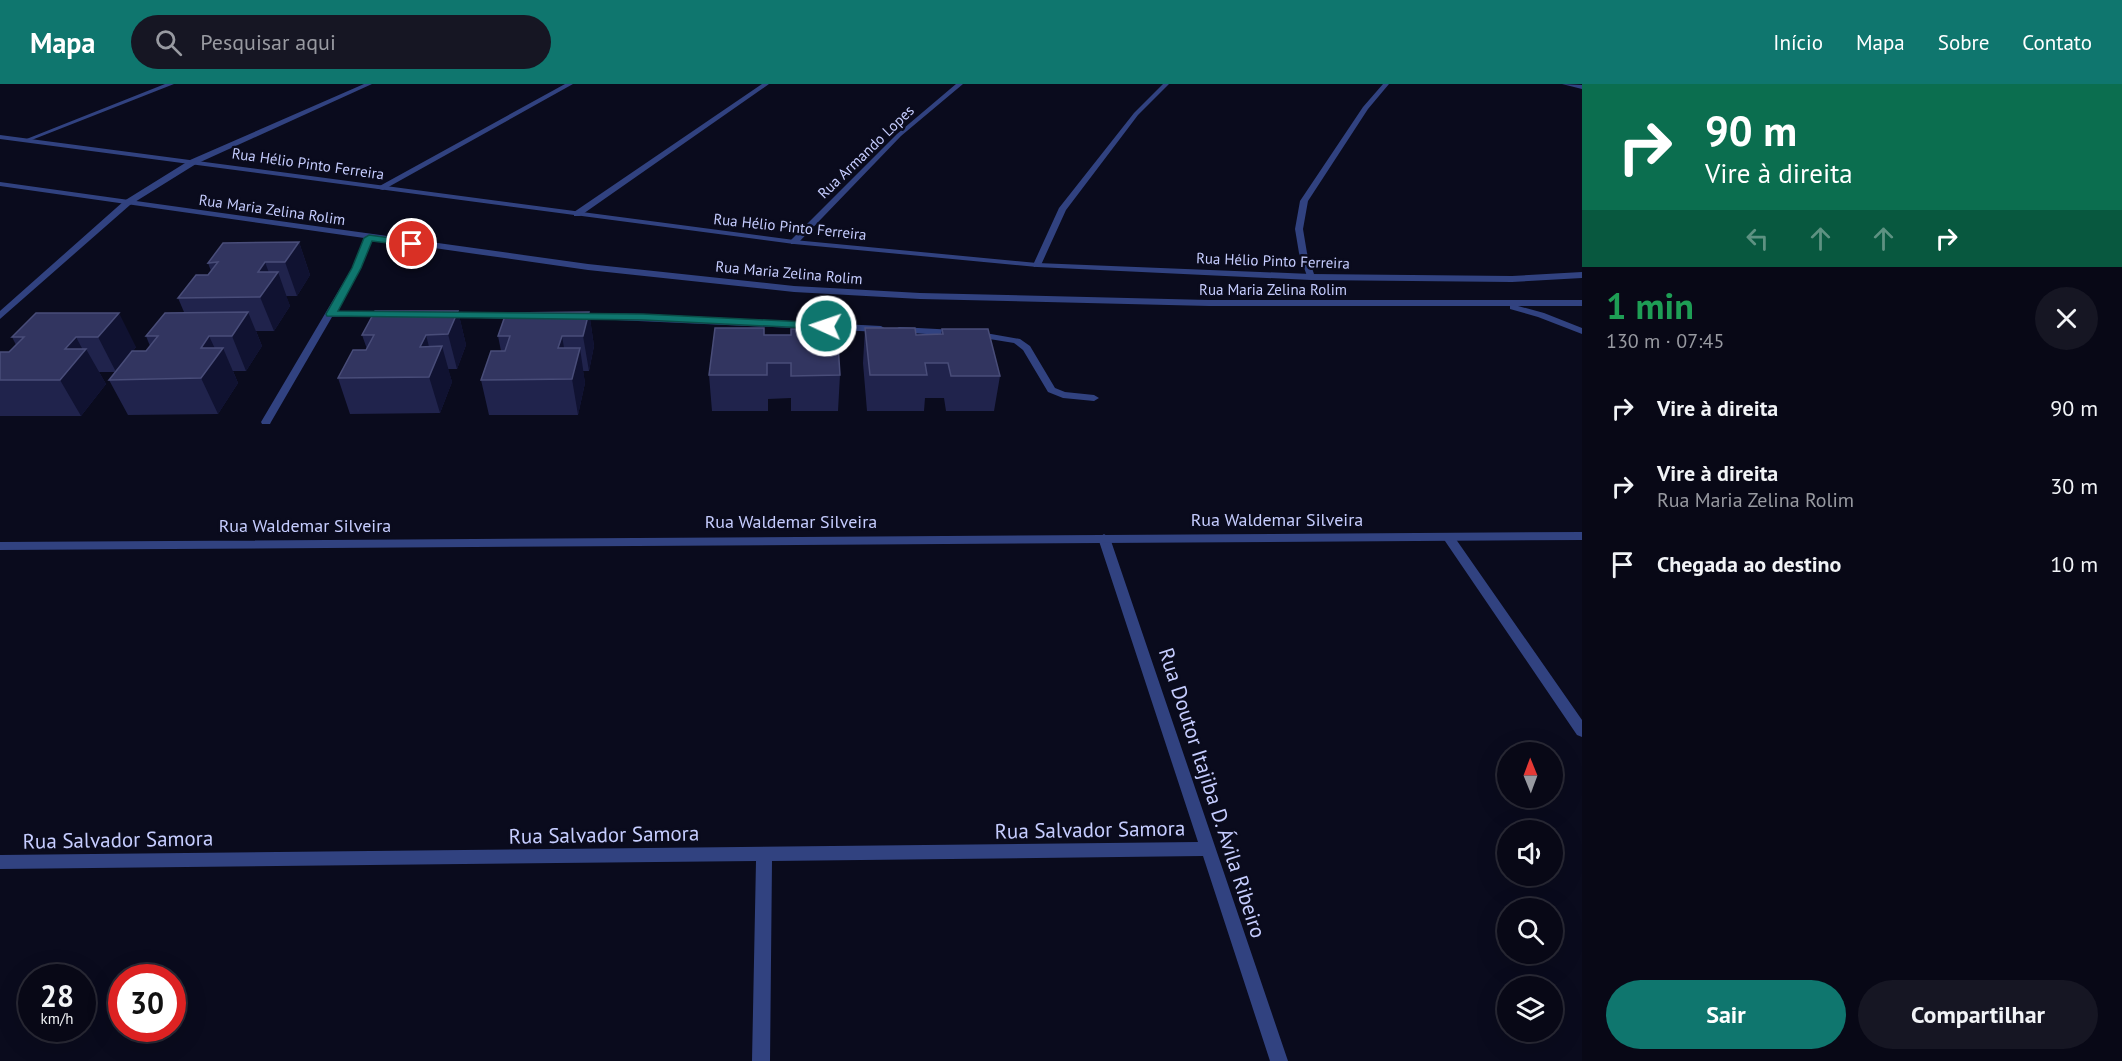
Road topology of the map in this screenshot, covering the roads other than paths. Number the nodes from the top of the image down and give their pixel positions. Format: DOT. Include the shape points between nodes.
graph roads {
  1 [pos="171,84"];
  2 [pos="369,84"];
  3 [pos="570,84"];
  4 [pos="766,84"];
  5 [pos="960,84"];
  6 [pos="1166,84"];
  7 [pos="1386,84"];
  8 [pos="1565,84"];
  9 [pos="1582,87"];
  10 [pos="0,137"];
  11 [pos="27,140"];
  12 [pos="193,162"];
  13 [pos="0,184"];
  14 [pos="380,188"];
  15 [pos="127,202"];
  16 [pos="577,214"];
  17 [pos="369,238"];
  18 [pos="794,242"];
  19 [pos="1037,265"];
  20 [pos="1582,275"];
  21 [pos="1311,278"];
  22 [pos="1494,302"];
  23 [pos="1582,303"];
  24 [pos="331,314"];
  25 [pos="400,314"];
  26 [pos="435,315"];
  27 [pos="0,316"];
  28 [pos="527,316"];
  29 [pos="562,316"];
  30 [pos="1582,331"];
  31 [pos="1094,398"];
  32 [pos="266,422"];
  33 [pos="1582,536"];
  34 [pos="1104,538"];
  35 [pos="1449,538"];
  36 [pos="0,546"];
  37 [pos="1582,731"];
  38 [pos="1209,849"];
  39 [pos="764,855"];
  40 [pos="0,862"];
  41 [pos="761,1061"];
  42 [pos="1279,1061"];
  1 -- 11 [label="street"];
  2 -- 12 [label="street"];
  3 -- 14 [label="street"];
  4 -- 16 [label="street"];
  5 -- 18 [label="street, Rua Armando Lopes" via="899,135"];
  6 -- 19 [label="street" via="1136,114 1062,210"];
  7 -- 21 [label="street" via="1365,108 1304,201 1299,229"];
  8 -- 9 [label="street"];
  10 -- 11 [label="street, Rua Hélio Pinto Ferreira"];
  11 -- 12 [label="street, Rua Hélio Pinto Ferreira"];
  12 -- 14 [label="street, Rua Hélio Pinto Ferreira"];
  12 -- 15 [label="street"];
  13 -- 15 [label="street, Rua Maria Zelina Rolim"];
  14 -- 16 [label="street, Rua Hélio Pinto Ferreira"];
  15 -- 17 [label="street, Rua Maria Zelina Rolim"];
  15 -- 27 [label="street"];
  16 -- 18 [label="street, Rua Hélio Pinto Ferreira"];
  17 -- 22 [label="street, Rua Maria Zelina Rolim" via="588,267 794,289 909,296 1209,303"];
  17 -- 24 [label="street"];
  18 -- 19 [label="street, Rua Hélio Pinto Ferreira"];
  19 -- 21 [label="street, Rua Hélio Pinto Ferreira"];
  20 -- 21 [label="street, Rua Hélio Pinto Ferreira" via="1501,279"];
  22 -- 23 [label="street, Rua Maria Zelina Rolim"];
  22 -- 30 [label="street"];
  24 -- 25 [label="street"];
  24 -- 32 [label="street"];
  26 -- 28 [label="street"];
  29 -- 31 [label="street" via="1002,337 1027,348 1051,390"];
  33 -- 35 [label="street, Rua Waldemar Silveira"];
  34 -- 35 [label="street, Rua Waldemar Silveira"];
  34 -- 36 [label="street, Rua Waldemar Silveira"];
  34 -- 38 [label="street, Rua Doutor Itajiba D. Ávila Ribeiro"];
  35 -- 37 [label="street"];
  38 -- 39 [label="street, Rua Salvador Samora"];
  38 -- 42 [label="street, Rua Doutor Itajiba D. Ávila Ribeiro"];
  39 -- 40 [label="street, Rua Salvador Samora"];
  39 -- 41 [label="street"];
}
